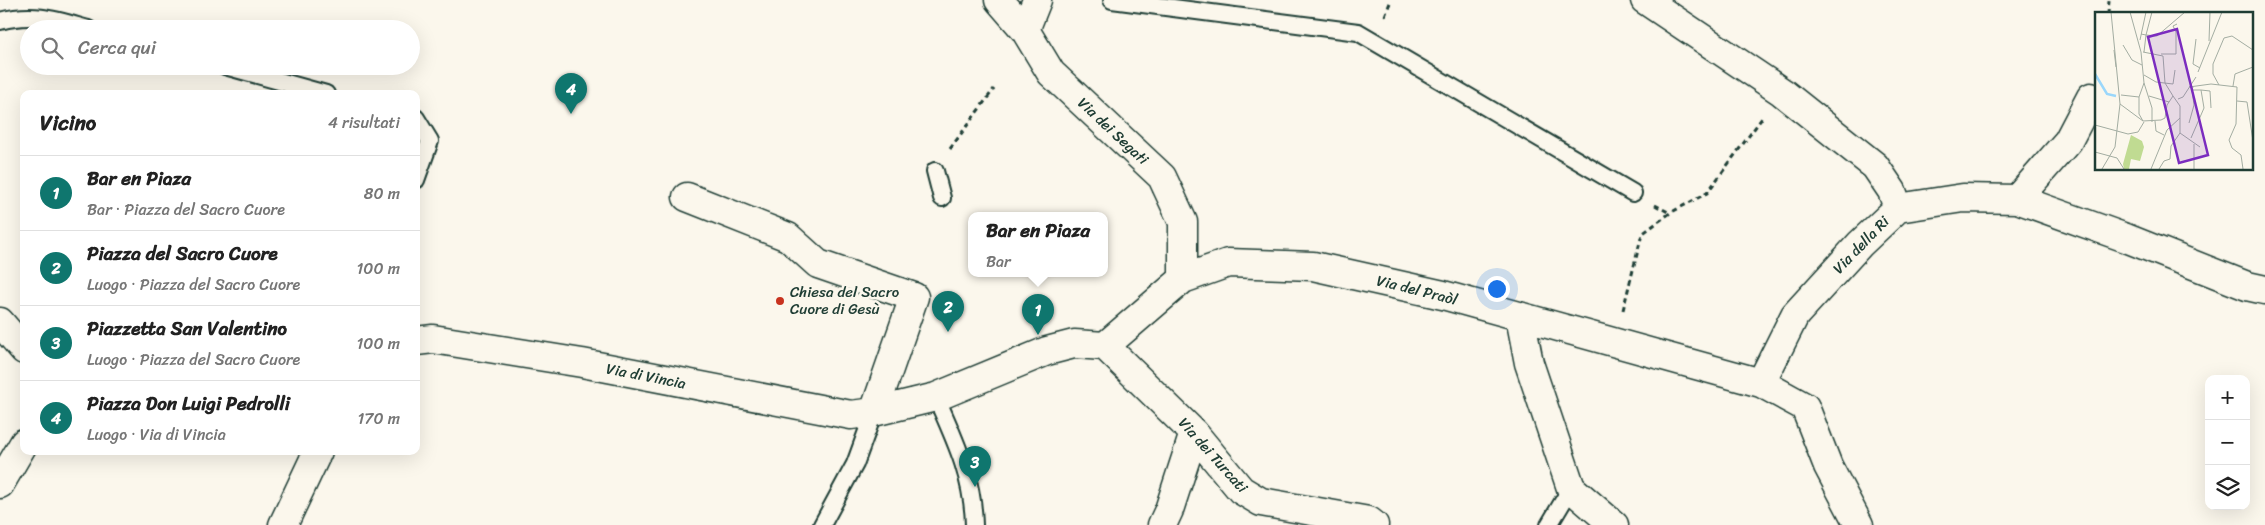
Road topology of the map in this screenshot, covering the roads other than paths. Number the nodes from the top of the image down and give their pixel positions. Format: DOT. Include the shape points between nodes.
graph roads {
  1 [pos="999,0"];
  2 [pos="1037,0"];
  3 [pos="1112,0"];
  4 [pos="1645,0"];
  5 [pos="58,20"];
  6 [pos="0,21"];
  7 [pos="1025,30"];
  8 [pos="257,75"];
  9 [pos="312,90"];
  10 [pos="2091,97"];
  11 [pos="420,125"];
  12 [pos="420,169"];
  13 [pos="935,171"];
  14 [pos="1632,192"];
  15 [pos="687,198"];
  16 [pos="942,198"];
  17 [pos="2017,199"];
  18 [pos="1898,208"];
  19 [pos="1183,279"];
  20 [pos="2265,290"];
  21 [pos="1520,317"];
  22 [pos="0,322"];
  23 [pos="420,341"];
  24 [pos="20,345"];
  25 [pos="1105,346"];
  26 [pos="1761,383"];
  27 [pos="936,397"];
  28 [pos="874,412"];
  29 [pos="1194,433"];
  30 [pos="20,450"];
  31 [pos="316,455"];
  32 [pos="0,484"];
  33 [pos="1571,488"];
  34 [pos="283,525"];
  35 [pos="822,525"];
  36 [pos="974,525"];
  37 [pos="1162,525"];
  38 [pos="1374,525"];
  39 [pos="1549,525"];
  40 [pos="1614,525"];
  41 [pos="1858,525"];
  1 -- 7 [label="street, Via dei Segati"];
  2 -- 7 [label="street"];
  3 -- 14 [label="lane" via="1358,32"];
  4 -- 18 [label="street" via="1782,92 1875,166 1892,191"];
  5 -- 6 [label="lane" via="44,16 18,16"];
  7 -- 19 [label="street, Via dei Segati" via="1051,73 1162,177 1183,222"];
  8 -- 9 [label="lane"];
  10 -- 17 [label="street" via="2068,140"];
  11 -- 12 [label="lane" via="430,141"];
  13 -- 16 [label="lane"];
  15 -- 28 [label="street" via="788,237 818,264 914,297"];
  17 -- 18 [label="street, Via della Ri" via="1963,198"];
  17 -- 20 [label="street, Via della Ri"];
  18 -- 26 [label="street, Via della Ri" via="1795,315"];
  19 -- 21 [label="street, Via del Praòl" via="1228,263 1313,266 1443,295"];
  19 -- 25 [label="street, Via del Praòl"];
  21 -- 26 [label="street"];
  21 -- 33 [label="street" via="1529,363"];
  22 -- 24 [label="street"];
  23 -- 28 [label="street, Via di Vincia" via="433,339 582,363 850,415"];
  25 -- 27 [label="street, Via di Vincia" via="1074,344 1047,351"];
  25 -- 29 [label="street, Via dei Turcati"];
  26 -- 41 [label="street" via="1805,407 1828,466"];
  27 -- 28 [label="street, Via di Vincia"];
  27 -- 36 [label="lane" via="965,465 974,500"];
  28 -- 35 [label="lane" via="855,464"];
  29 -- 37 [label="street" via="1170,510"];
  29 -- 38 [label="street, Via dei Turcati" via="1241,490 1261,502 1368,521"];
  30 -- 32 [label="street"];
  31 -- 34 [label="street"];
  33 -- 39 [label="lane"];
  33 -- 40 [label="street"];
}
